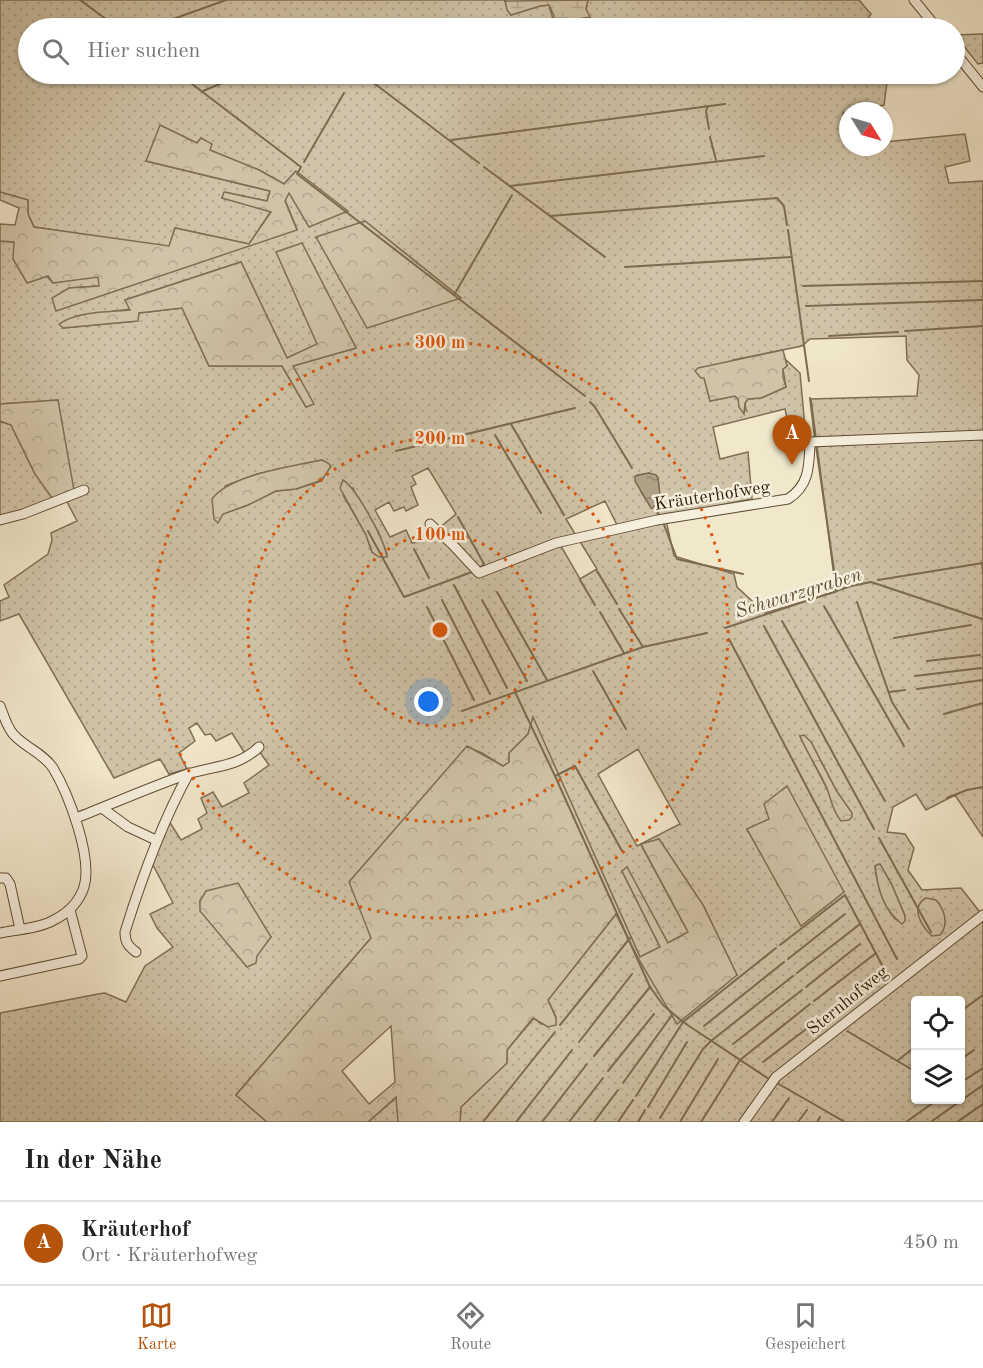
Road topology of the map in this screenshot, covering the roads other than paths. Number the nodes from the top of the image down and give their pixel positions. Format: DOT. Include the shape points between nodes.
graph roads {
  1 [pos="918,1"];
  2 [pos="930,18"];
  3 [pos="965,65"];
  4 [pos="983,87"];
  5 [pos="983,435"];
  6 [pos="84,490"];
  7 [pos="0,520"];
  8 [pos="430,524"];
  9 [pos="0,706"];
  10 [pos="259,747"];
  11 [pos="189,773"];
  12 [pos="102,808"];
  13 [pos="76,818"];
  14 [pos="156,840"];
  15 [pos="0,878"];
  16 [pos="70,910"];
  17 [pos="983,915"];
  18 [pos="21,929"];
  19 [pos="0,933"];
  20 [pos="136,952"];
  21 [pos="0,976"];
  22 [pos="744,1122"];
  1 -- 2 [label="street"];
  3 -- 4 [label="street"];
  5 -- 8 [label="street, Kräuterhofweg" via="810,442 806,481 789,499 657,520 556,543 479,573"];
  6 -- 7 [label="street"];
  9 -- 13 [label="street" via="12,734 53,768"];
  10 -- 11 [label="street" via="225,766"];
  11 -- 12 [label="street"];
  11 -- 14 [label="street"];
  12 -- 13 [label="street"];
  12 -- 14 [label="street"];
  13 -- 16 [label="street" via="85,884"];
  14 -- 20 [label="street" via="125,932 128,945"];
  15 -- 18 [label="street" via="6,878 9,884"];
  16 -- 18 [label="street" via="52,922"];
  16 -- 21 [label="street" via="81,948 80,959"];
  17 -- 22 [label="street, Sternhofweg" via="776,1077"];
  18 -- 19 [label="street"];
}
